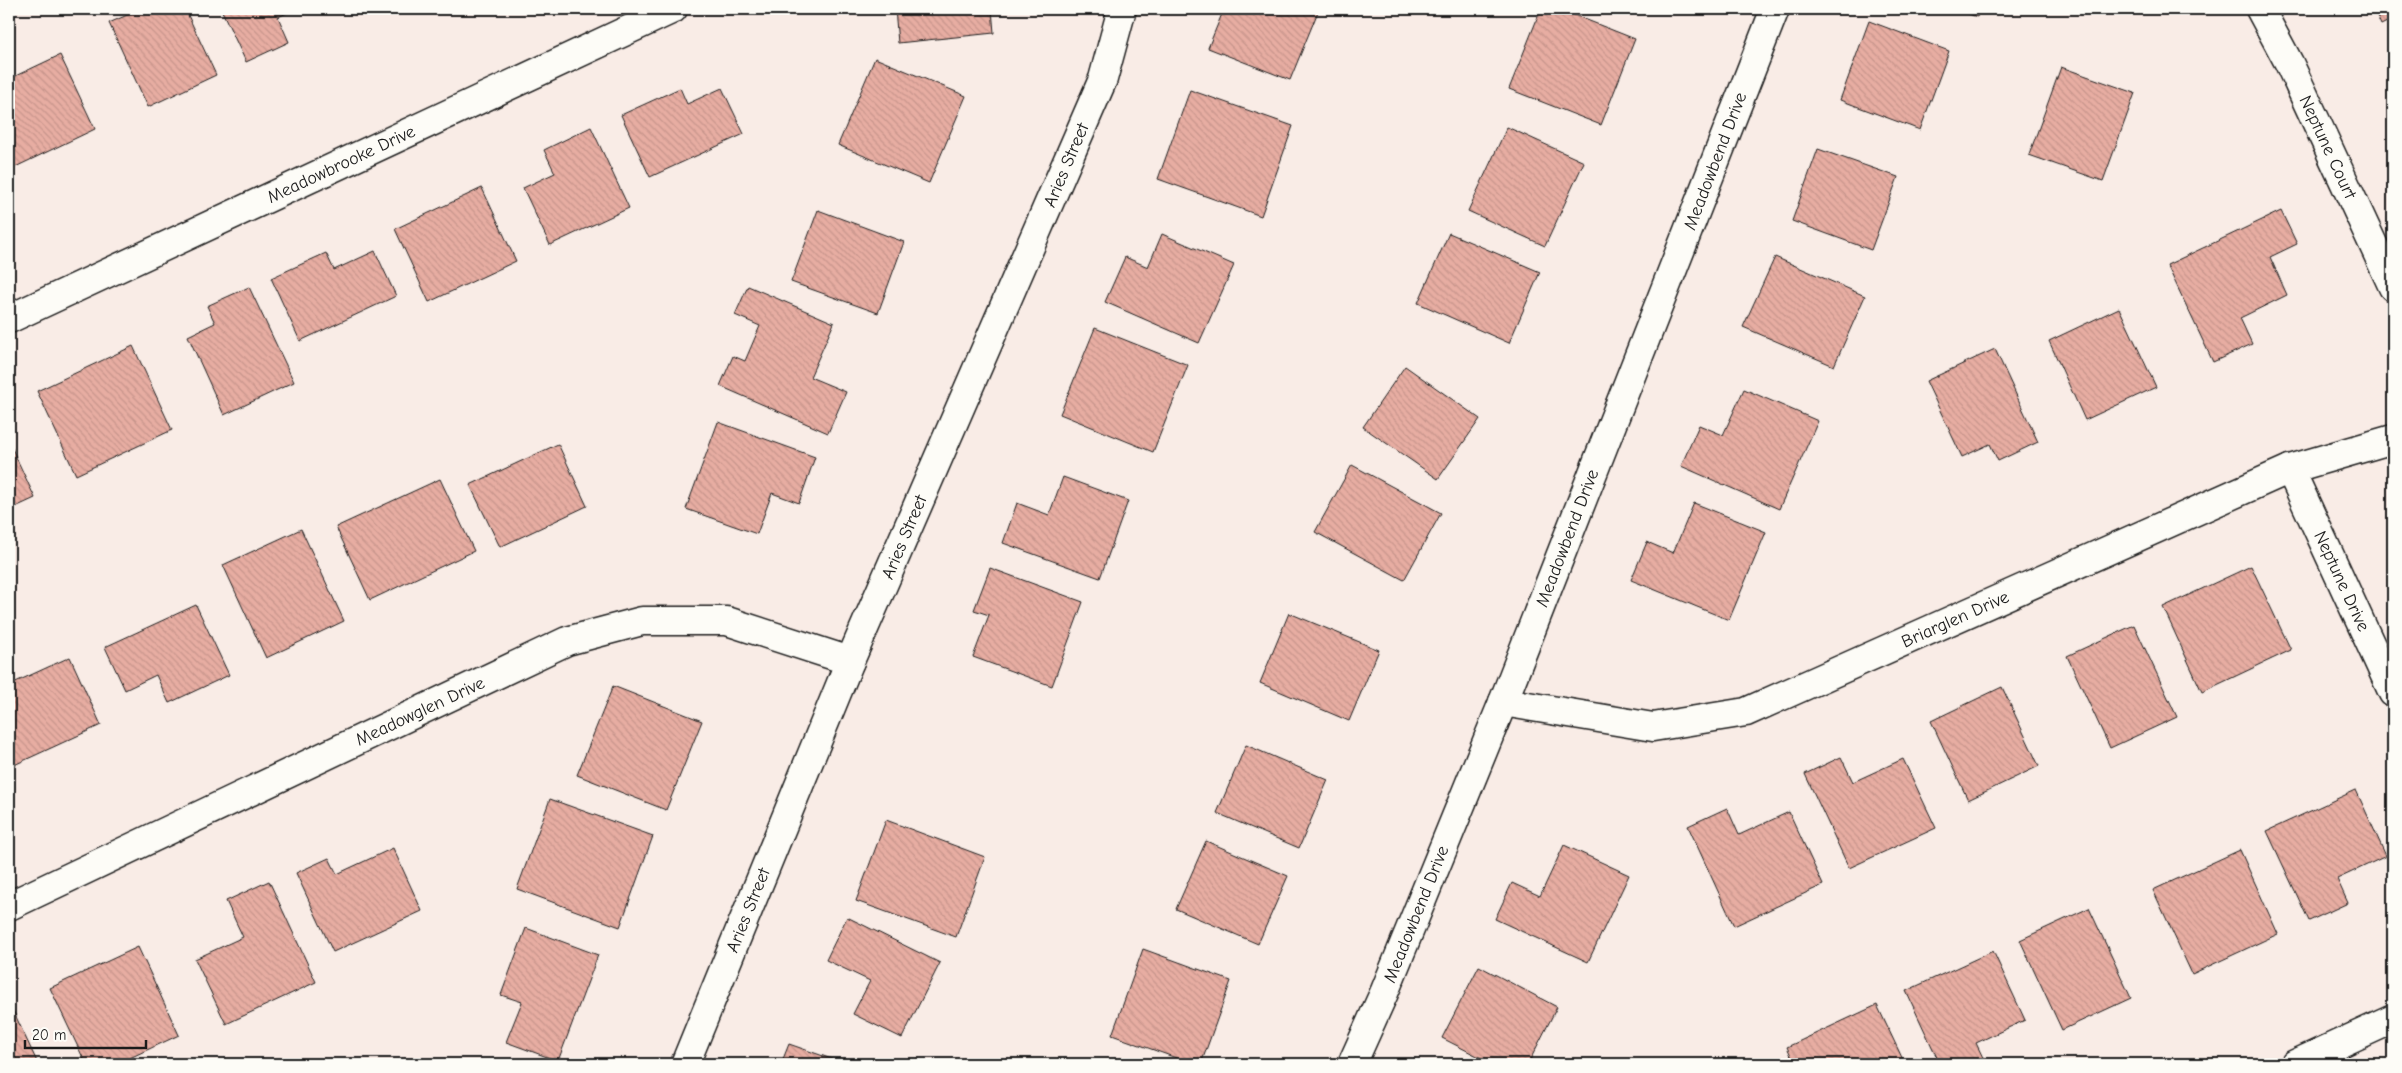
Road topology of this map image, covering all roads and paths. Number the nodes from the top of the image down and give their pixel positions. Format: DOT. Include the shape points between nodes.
graph roads {
  1 [pos="673,9"];
  2 [pos="1122,9"];
  3 [pos="1775,9"];
  4 [pos="2260,9"];
  5 [pos="2393,287"];
  6 [pos="9,319"];
  7 [pos="2393,439"];
  8 [pos="2290,469"];
  9 [pos="850,661"];
  10 [pos="2393,693"];
  11 [pos="1502,702"];
  12 [pos="9,906"];
  13 [pos="2393,1018"];
  14 [pos="685,1064"];
  15 [pos="1352,1064"];
  16 [pos="2295,1064"];
  1 -- 6 [label="street, Meadowbrooke Drive"];
  2 -- 9 [label="street, Aries Street" via="1103,79"];
  3 -- 11 [label="street, Meadowbend Drive"];
  4 -- 5 [label="street, Neptune Court" via="2289,63"];
  7 -- 8 [label="street, Briarglen Drive"];
  8 -- 10 [label="street, Neptune Drive"];
  8 -- 11 [label="street, Briarglen Drive" via="1746,712 1653,726"];
  9 -- 12 [label="street, Meadowglen Drive" via="728,621 642,621 567,641"];
  9 -- 14 [label="street, Aries Street"];
  11 -- 15 [label="street, Meadowbend Drive"];
  13 -- 16 [label="street"];
}
